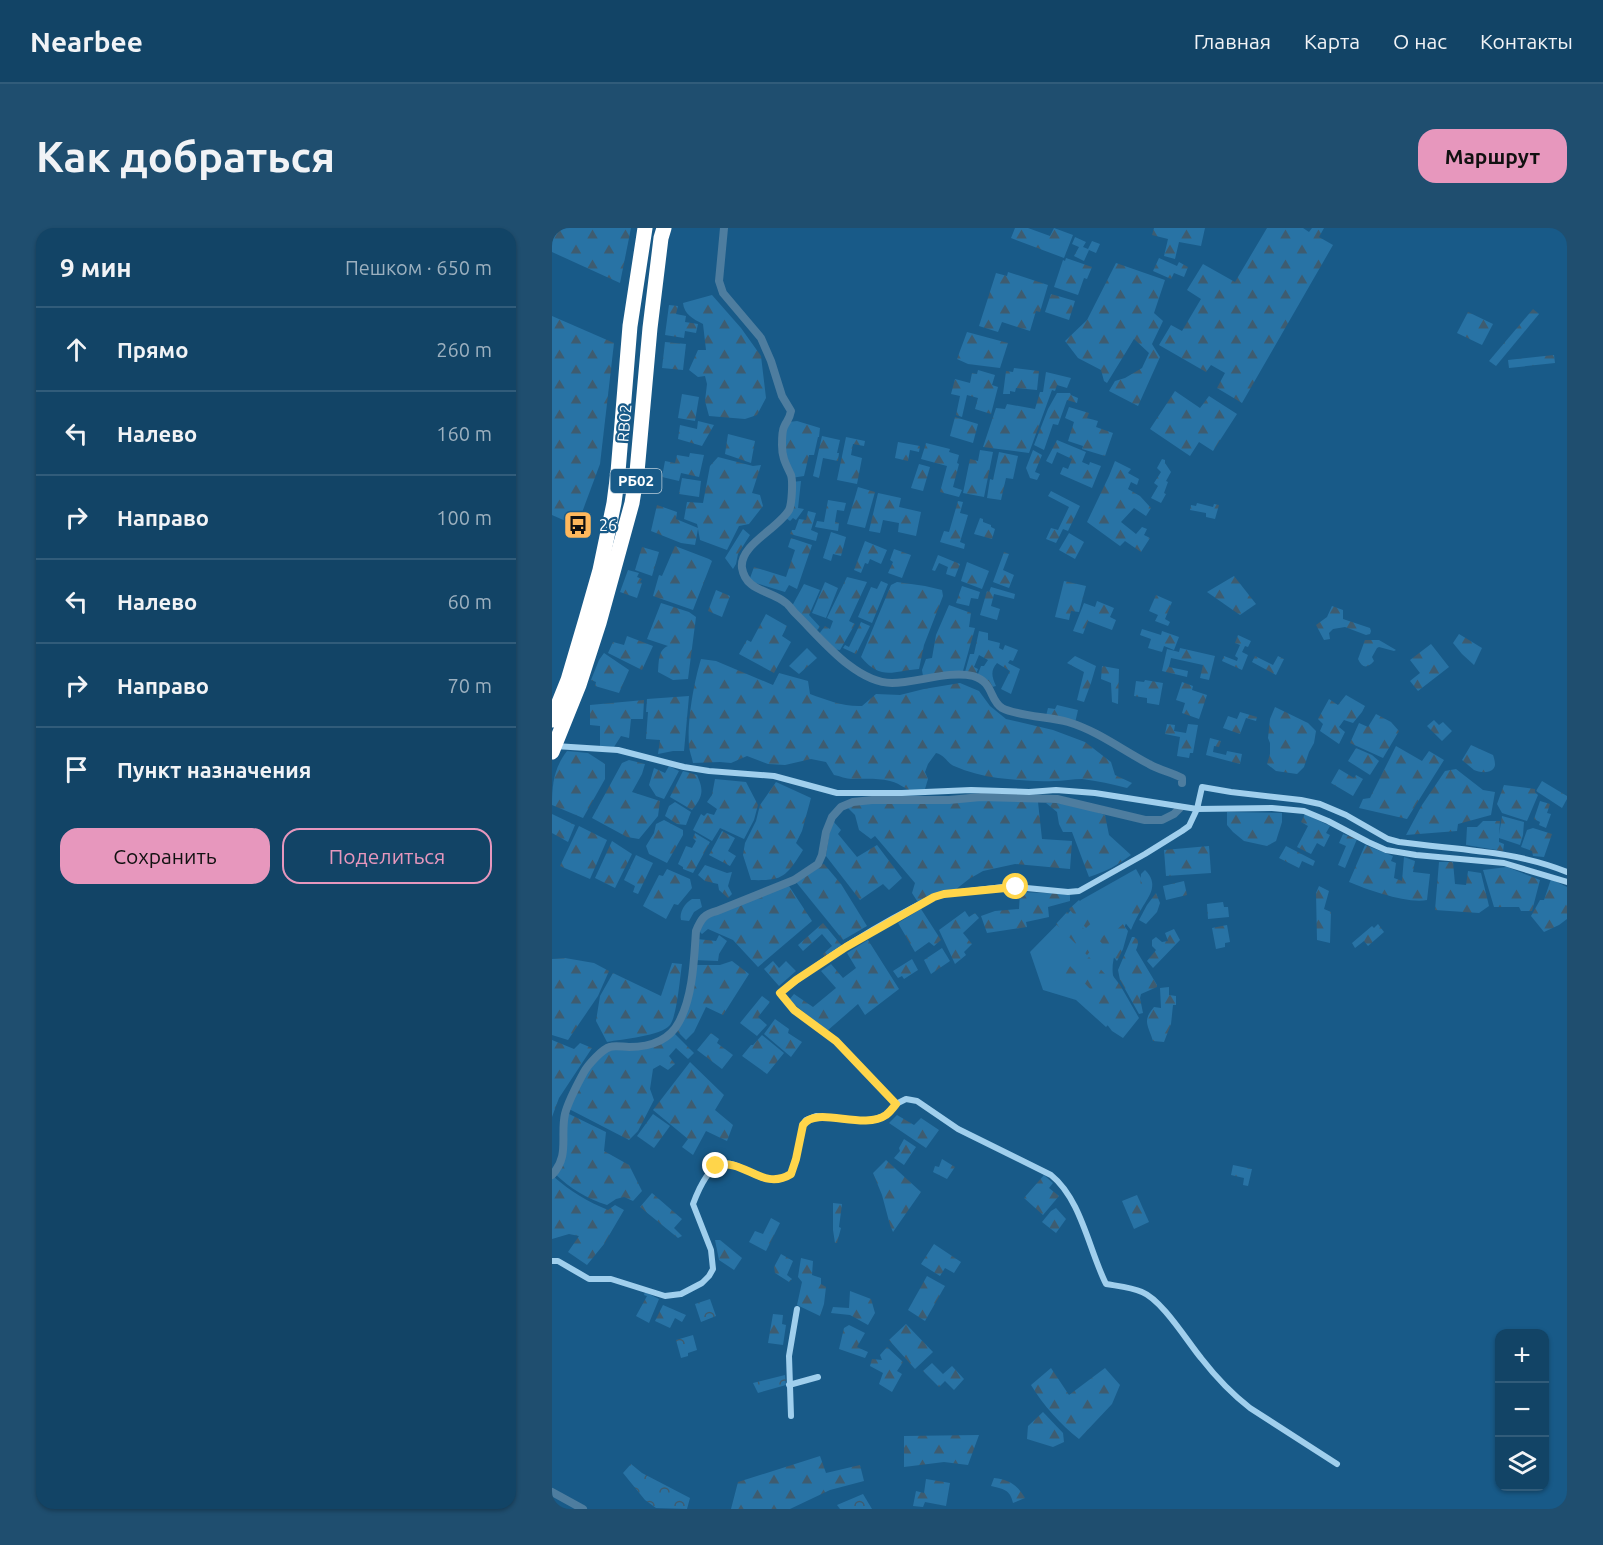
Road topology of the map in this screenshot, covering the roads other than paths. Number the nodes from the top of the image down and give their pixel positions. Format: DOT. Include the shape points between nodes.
graph roads {
  1 [pos="645,228"];
  2 [pos="664,228"];
  3 [pos="630,326"];
  4 [pos="650,328"];
  5 [pos="552,719"];
  6 [pos="553,749"];
  7 [pos="1197,809"];
  8 [pos="1398,847"];
  9 [pos="1567,872"];
  10 [pos="1567,882"];
  11 [pos="896,1104"];
  12 [pos="552,1261"];
  13 [pos="797,1310"];
  14 [pos="818,1377"];
  15 [pos="789,1385"];
  16 [pos="791,1416"];
  17 [pos="1337,1464"];
  1 -- 3 [label="highway, РБ02"];
  2 -- 4 [label="highway, RB02 / РБ02"];
  3 -- 4 [label="highway"];
  3 -- 5 [label="highway, РБ02" via="614,503 589,609"];
  4 -- 6 [label="highway, RB02 / РБ02" via="632,504 599,623"];
  6 -- 7 [label="street" via="618,750 684,767 774,776 837,793 1056,790 1095,792"];
  7 -- 8 [label="street" via="1304,811 1368,842"];
  7 -- 8 [label="street" via="1202,787 1301,800 1335,810"];
  7 -- 11 [label="street" via="1182,831 1079,891 1003,887 934,897 846,947 780,993 794,1010 836,1041"];
  8 -- 9 [label="street" via="1462,848 1513,856"];
  8 -- 10 [label="street" via="1504,863"];
  11 -- 12 [label="street" via="885,1116 868,1121 816,1116 806,1120 791,1174 784,1179 768,1179 730,1164 711,1170 693,1204 711,1250 713,1269 702,1283 681,1294 665,1296 611,1279 589,1279"];
  11 -- 17 [label="street" via="906,1099 917,1101 958,1128 1058,1180 1084,1227 1106,1284 1143,1292 1154,1300 1238,1399"];
  13 -- 15 [label="street" via="789,1356"];
  14 -- 15 [label="street"];
  15 -- 16 [label="street"];
}
